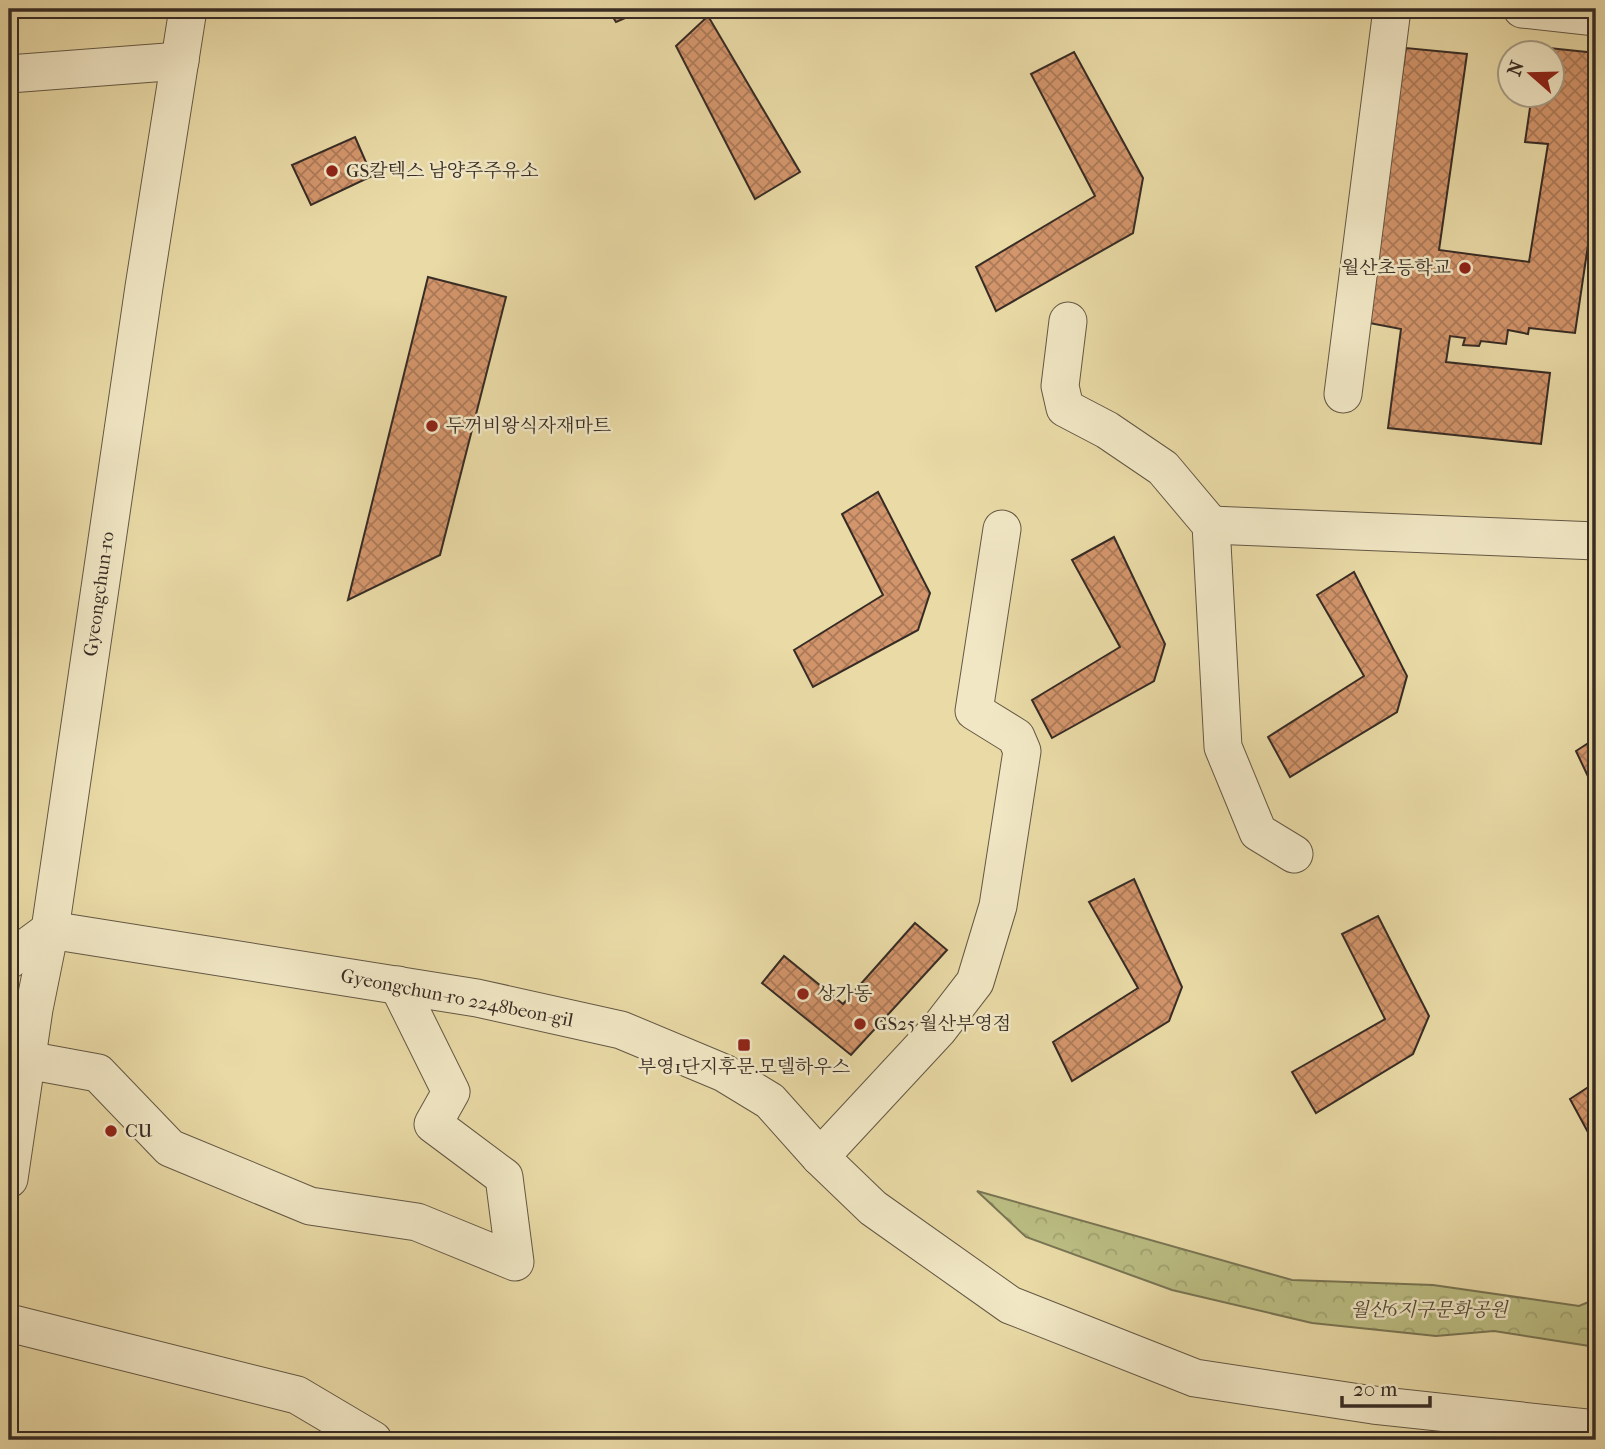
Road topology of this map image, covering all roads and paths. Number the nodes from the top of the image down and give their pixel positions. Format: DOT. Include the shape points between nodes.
graph roads {
  1 [pos="188,9"];
  2 [pos="1392,9"];
  3 [pos="1522,9"];
  4 [pos="1596,16"];
  5 [pos="180,61"];
  6 [pos="9,74"];
  7 [pos="1068,321"];
  8 [pos="1343,394"];
  9 [pos="1210,525"];
  10 [pos="1002,529"];
  11 [pos="1596,541"];
  12 [pos="1294,854"];
  13 [pos="50,930"];
  14 [pos="9,960"];
  15 [pos="398,985"];
  16 [pos="27,1060"];
  17 [pos="820,1157"];
  18 [pos="9,1179"];
  19 [pos="9,1323"];
  20 [pos="1596,1429"];
  21 [pos="373,1440"];
  1 -- 5 [label="street, Gyeongchun-ro"];
  2 -- 8 [label="street"];
  3 -- 4 [label="street"];
  5 -- 6 [label="street"];
  5 -- 13 [label="street, Gyeongchun-ro"];
  7 -- 9 [label="street" via="1060,386 1065,408 1163,468"];
  9 -- 11 [label="street"];
  9 -- 12 [label="street" via="1223,747 1258,832"];
  10 -- 17 [label="street" via="974,711 1016,737 1022,751 999,906 975,982 938,1030"];
  13 -- 14 [label="street"];
  13 -- 15 [label="street, Gyeongchun-ro 2248beon-gil"];
  13 -- 16 [label="street, Gyeongchun-ro"];
  15 -- 16 [label="street" via="451,1092 433,1124 504,1177 515,1262 417,1222 310,1206 170,1148 99,1073"];
  15 -- 17 [label="street, Gyeongchun-ro 2248beon-gil" via="621,1030 724,1073 770,1101"];
  16 -- 18 [label="street, Gyeongchun-ro"];
  17 -- 20 [label="street, Gyeongchun-ro 2248beon-gil" via="873,1208 1010,1305 1195,1378 1373,1405"];
  19 -- 21 [label="street" via="297,1395"];
}
